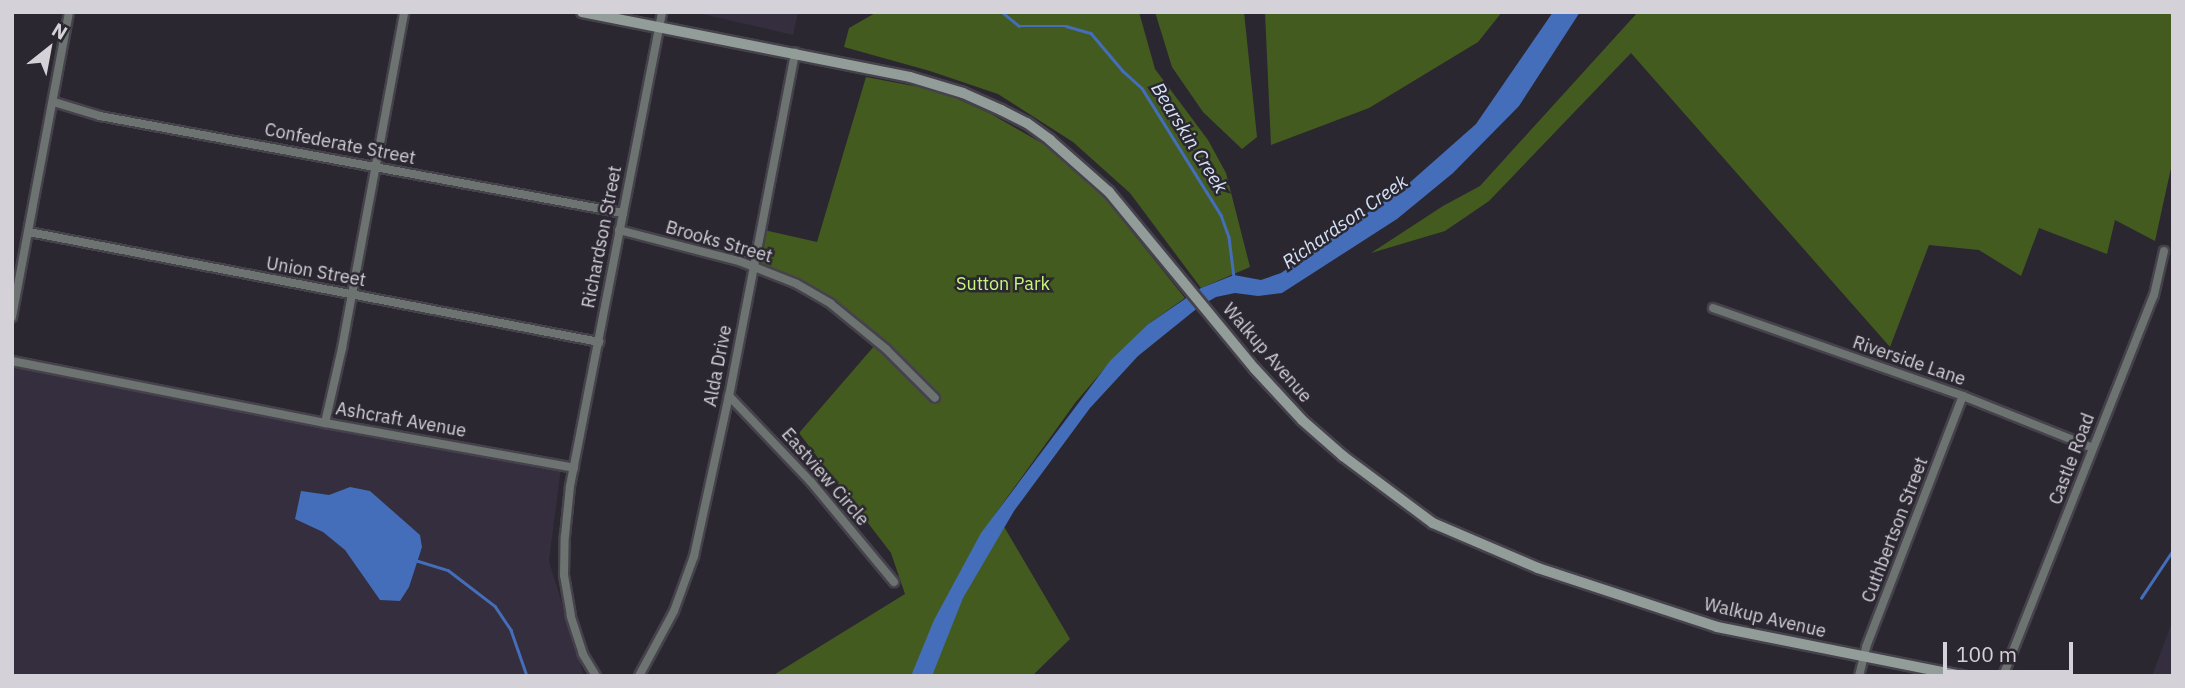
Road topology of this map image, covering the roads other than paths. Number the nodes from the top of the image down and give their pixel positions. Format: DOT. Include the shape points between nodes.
graph roads {
  1 [pos="69,12"];
  2 [pos="404,12"];
  3 [pos="582,12"];
  4 [pos="662,12"];
  5 [pos="659,27"];
  6 [pos="795,52"];
  7 [pos="54,102"];
  8 [pos="375,165"];
  9 [pos="622,213"];
  10 [pos="619,230"];
  11 [pos="29,232"];
  12 [pos="2164,251"];
  13 [pos="753,265"];
  14 [pos="351,294"];
  15 [pos="1713,308"];
  16 [pos="12,317"];
  17 [pos="598,342"];
  18 [pos="12,361"];
  19 [pos="729,396"];
  20 [pos="1963,397"];
  21 [pos="935,398"];
  22 [pos="325,423"];
  23 [pos="2093,448"];
  24 [pos="574,468"];
  25 [pos="894,582"];
  26 [pos="1864,656"];
  27 [pos="596,676"];
  28 [pos="639,676"];
  29 [pos="1859,676"];
  30 [pos="1963,676"];
  31 [pos="2003,676"];
  1 -- 7 [label="street"];
  2 -- 8 [label="street"];
  3 -- 5 [label="street, Walkup Avenue"];
  4 -- 5 [label="street, Richardson Street"];
  5 -- 6 [label="street, Walkup Avenue"];
  5 -- 9 [label="street, Richardson Street"];
  6 -- 13 [label="street, Alda Drive"];
  6 -- 26 [label="street, Walkup Avenue" via="963,93 1027,123 1109,192 1302,420 1433,523 1505,555 1675,614 1750,635"];
  7 -- 8 [label="street, Confederate Street" via="100,116"];
  7 -- 11 [label="street"];
  8 -- 9 [label="street, Confederate Street"];
  8 -- 14 [label="street"];
  9 -- 10 [label="street, Richardson Street"];
  10 -- 13 [label="street, Brooks Street"];
  10 -- 17 [label="street, Richardson Street"];
  11 -- 14 [label="street, Union Street"];
  11 -- 16 [label="street"];
  12 -- 23 [label="street, Castle Road" via="2154,295"];
  13 -- 19 [label="street, Alda Drive"];
  13 -- 21 [label="street, Brooks Street" via="831,304"];
  14 -- 17 [label="street, Union Street"];
  14 -- 22 [label="street"];
  15 -- 20 [label="street, Riverside Lane"];
  17 -- 24 [label="street, Richardson Street"];
  18 -- 22 [label="street, Ashcraft Avenue"];
  19 -- 25 [label="street, Eastview Circle" via="802,473"];
  19 -- 28 [label="street, Alda Drive" via="694,556 674,611"];
  20 -- 23 [label="street, Riverside Lane"];
  20 -- 26 [label="street, Cuthbertson Street"];
  22 -- 24 [label="street, Ashcraft Avenue"];
  23 -- 31 [label="street, Castle Road"];
  24 -- 27 [label="street" via="564,575 583,654"];
  26 -- 29 [label="street, Cuthbertson Street"];
  26 -- 30 [label="street, Walkup Avenue"];
}
